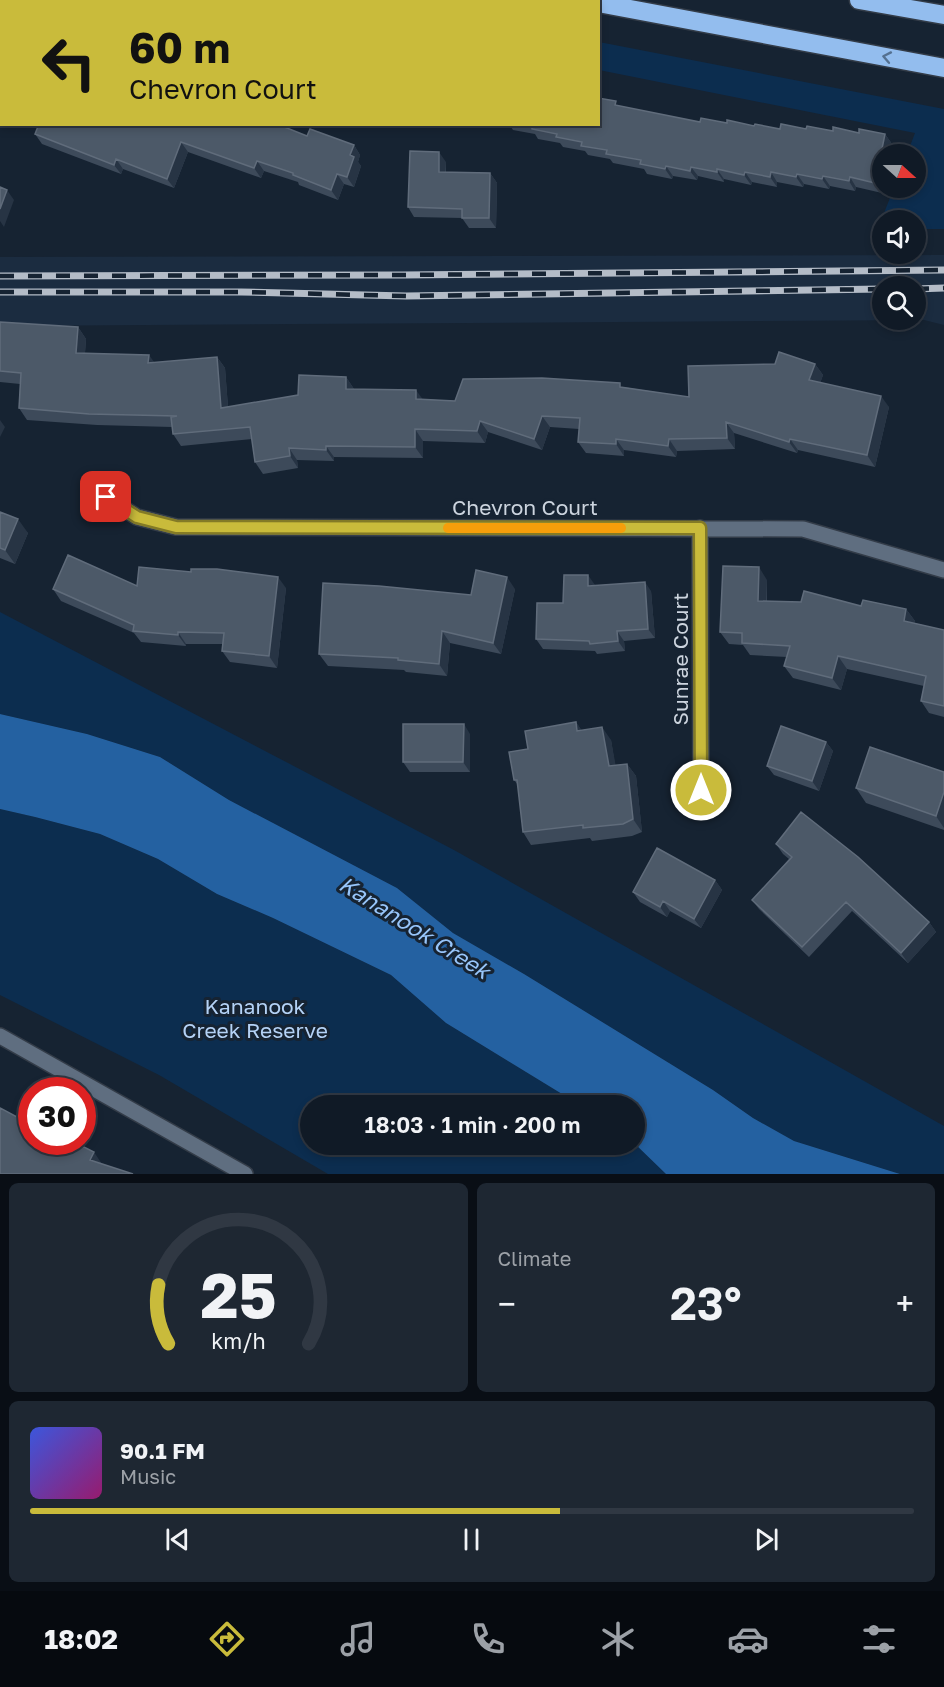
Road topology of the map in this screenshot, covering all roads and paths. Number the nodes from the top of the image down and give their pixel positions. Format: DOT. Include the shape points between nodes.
graph roads {
  1 [pos="859,0"];
  2 [pos="600,3"];
  3 [pos="944,15"];
  4 [pos="944,68"];
  5 [pos="106,497"];
  6 [pos="700,528"];
  7 [pos="944,570"];
  8 [pos="701,790"];
  9 [pos="0,1036"];
  10 [pos="245,1174"];
  1 -- 3 [label="highway"];
  4 -- 2 [label="highway, one-way"];
  5 -- 6 [label="street, Chevron Court" via="137,517 176,527"];
  6 -- 7 [label="street, Chevron Court" via="803,529"];
  6 -- 8 [label="street, Sunrae Court"];
  9 -- 10 [label="street"];
}
